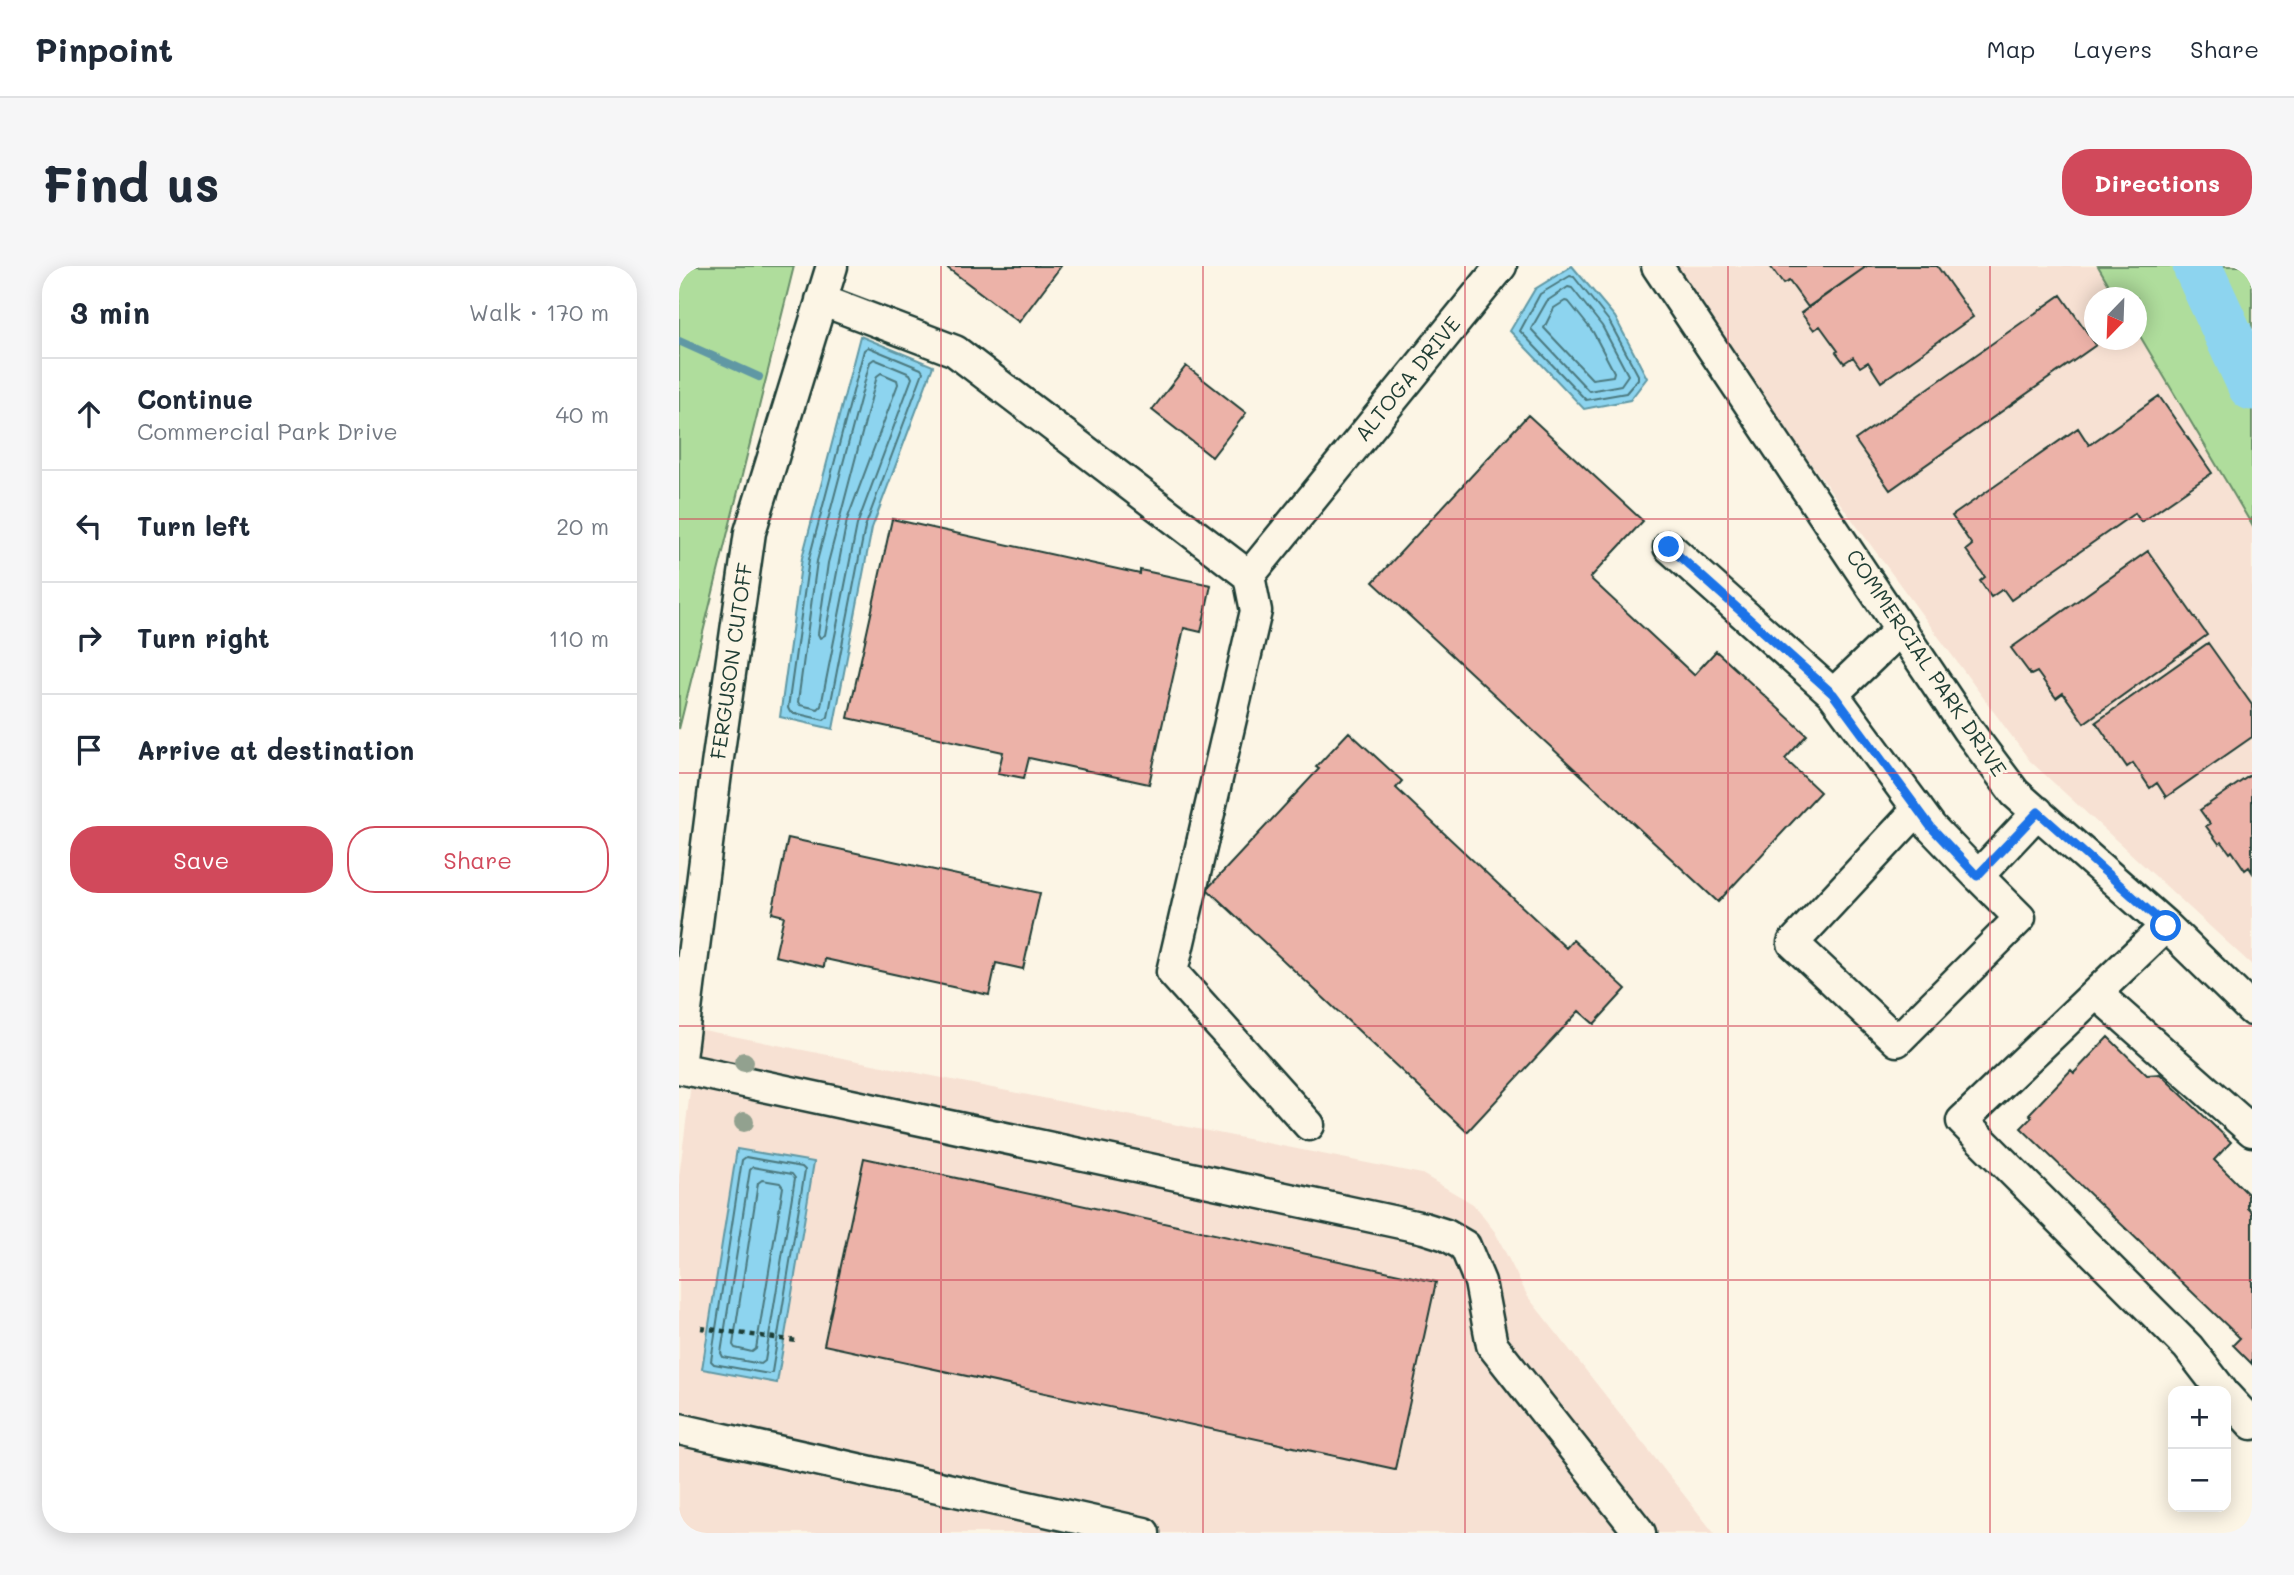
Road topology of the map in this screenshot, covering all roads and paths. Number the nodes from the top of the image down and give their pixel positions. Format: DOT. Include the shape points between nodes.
graph roads {
  1 [pos="832,266"];
  2 [pos="1501,266"];
  3 [pos="1657,266"];
  4 [pos="821,300"];
  5 [pos="1669,547"];
  6 [pos="1248,576"];
  7 [pos="1901,629"];
  8 [pos="1833,694"];
  9 [pos="1918,809"];
  10 [pos="2038,812"];
  11 [pos="1977,876"];
  12 [pos="2166,926"];
  13 [pos="2096,993"];
  14 [pos="2252,1010"];
  15 [pos="679,1067"];
  16 [pos="1309,1125"];
  17 [pos="2252,1131"];
  18 [pos="701,1328"];
  19 [pos="797,1341"];
  20 [pos="2218,1386"];
  21 [pos="2231,1401"];
  22 [pos="2252,1424"];
  23 [pos="679,1429"];
  24 [pos="1145,1533"];
  25 [pos="1640,1533"];
  1 -- 4 [label="street, FERGUSON CUTOFF"];
  2 -- 6 [label="street, ALTOGA DRIVE"];
  3 -- 7 [label="street, COMMERCIAL PARK DRIVE"];
  4 -- 6 [label="street" via="955,351"];
  4 -- 15 [label="street, FERGUSON CUTOFF" via="750,532"];
  5 -- 8 [label="street"];
  6 -- 16 [label="street" via="1256,611 1172,972"];
  7 -- 8 [label="street"];
  7 -- 10 [label="street, COMMERCIAL PARK DRIVE" via="1967,729 2015,793"];
  8 -- 9 [label="street"];
  9 -- 11 [label="street"];
  9 -- 11 [label="street" via="1793,943 1897,1041 2020,918"];
  10 -- 11 [label="street"];
  10 -- 12 [label="street, COMMERCIAL PARK DRIVE"];
  12 -- 13 [label="street"];
  12 -- 14 [label="street, COMMERCIAL PARK DRIVE"];
  13 -- 17 [label="street"];
  13 -- 20 [label="street" via="1962,1121 2188,1348"];
  15 -- 25 [label="street" via="1445,1235 1465,1246 1481,1282 1492,1345"];
  18 -- 19 [label="path"];
  21 -- 22 [label="street"];
  23 -- 24 [label="street"];
}
